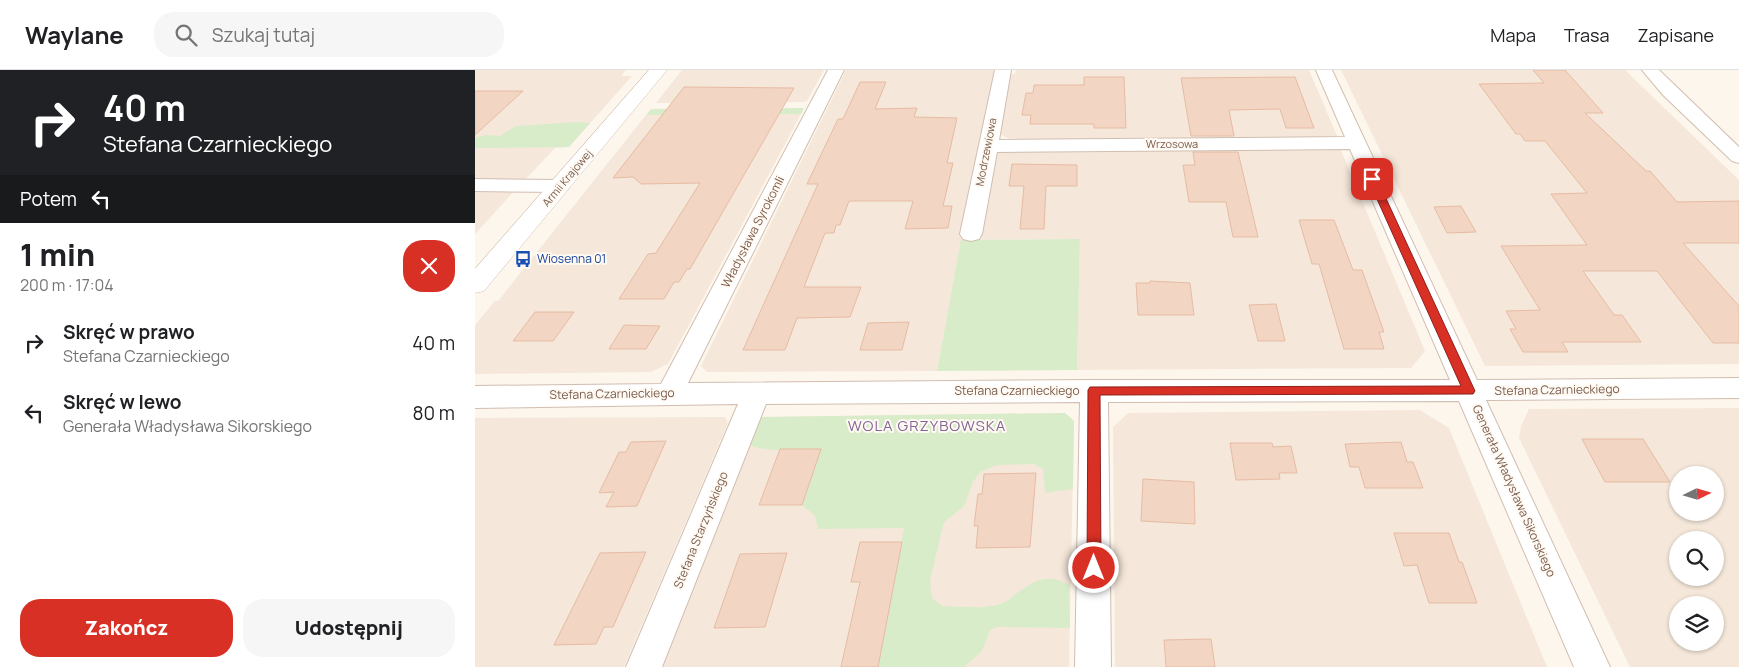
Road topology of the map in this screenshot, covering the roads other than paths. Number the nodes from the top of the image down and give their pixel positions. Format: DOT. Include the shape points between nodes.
graph roads {
  1 [pos="658,70"];
  2 [pos="836,70"];
  3 [pos="1003,70"];
  4 [pos="1324,70"];
  5 [pos="1650,70"];
  6 [pos="1356,143"];
  7 [pos="987,146"];
  8 [pos="1739,157"];
  9 [pos="475,185"];
  10 [pos="559,186"];
  11 [pos="971,234"];
  12 [pos="475,285"];
  13 [pos="1739,388"];
  14 [pos="1094,390"];
  15 [pos="1469,391"];
  16 [pos="757,392"];
  17 [pos="670,393"];
  18 [pos="475,397"];
  19 [pos="644,667"];
  20 [pos="1093,667"];
  21 [pos="1592,667"];
  1 -- 10 [label="street, Armii Krajowej"];
  2 -- 17 [label="street, Władysława Syrokomli"];
  3 -- 7 [label="street, Modrzewiowa"];
  4 -- 6 [label="street, Generała Władysława Sikorskiego"];
  5 -- 8 [label="street"];
  6 -- 7 [label="street, Wrzosowa"];
  6 -- 15 [label="street, Generała Władysława Sikorskiego"];
  7 -- 11 [label="street, Modrzewiowa"];
  9 -- 10 [label="street"];
  10 -- 12 [label="street, Armii Krajowej"];
  13 -- 15 [label="street, Stefana Czarnieckiego"];
  14 -- 15 [label="street, Stefana Czarnieckiego"];
  14 -- 16 [label="street, Stefana Czarnieckiego"];
  14 -- 20 [label="street"];
  15 -- 21 [label="street, Generała Władysława Sikorskiego"];
  16 -- 17 [label="street, Stefana Czarnieckiego"];
  16 -- 19 [label="street, Stefana Starzyńskiego"];
  17 -- 18 [label="street, Stefana Czarnieckiego"];
}
